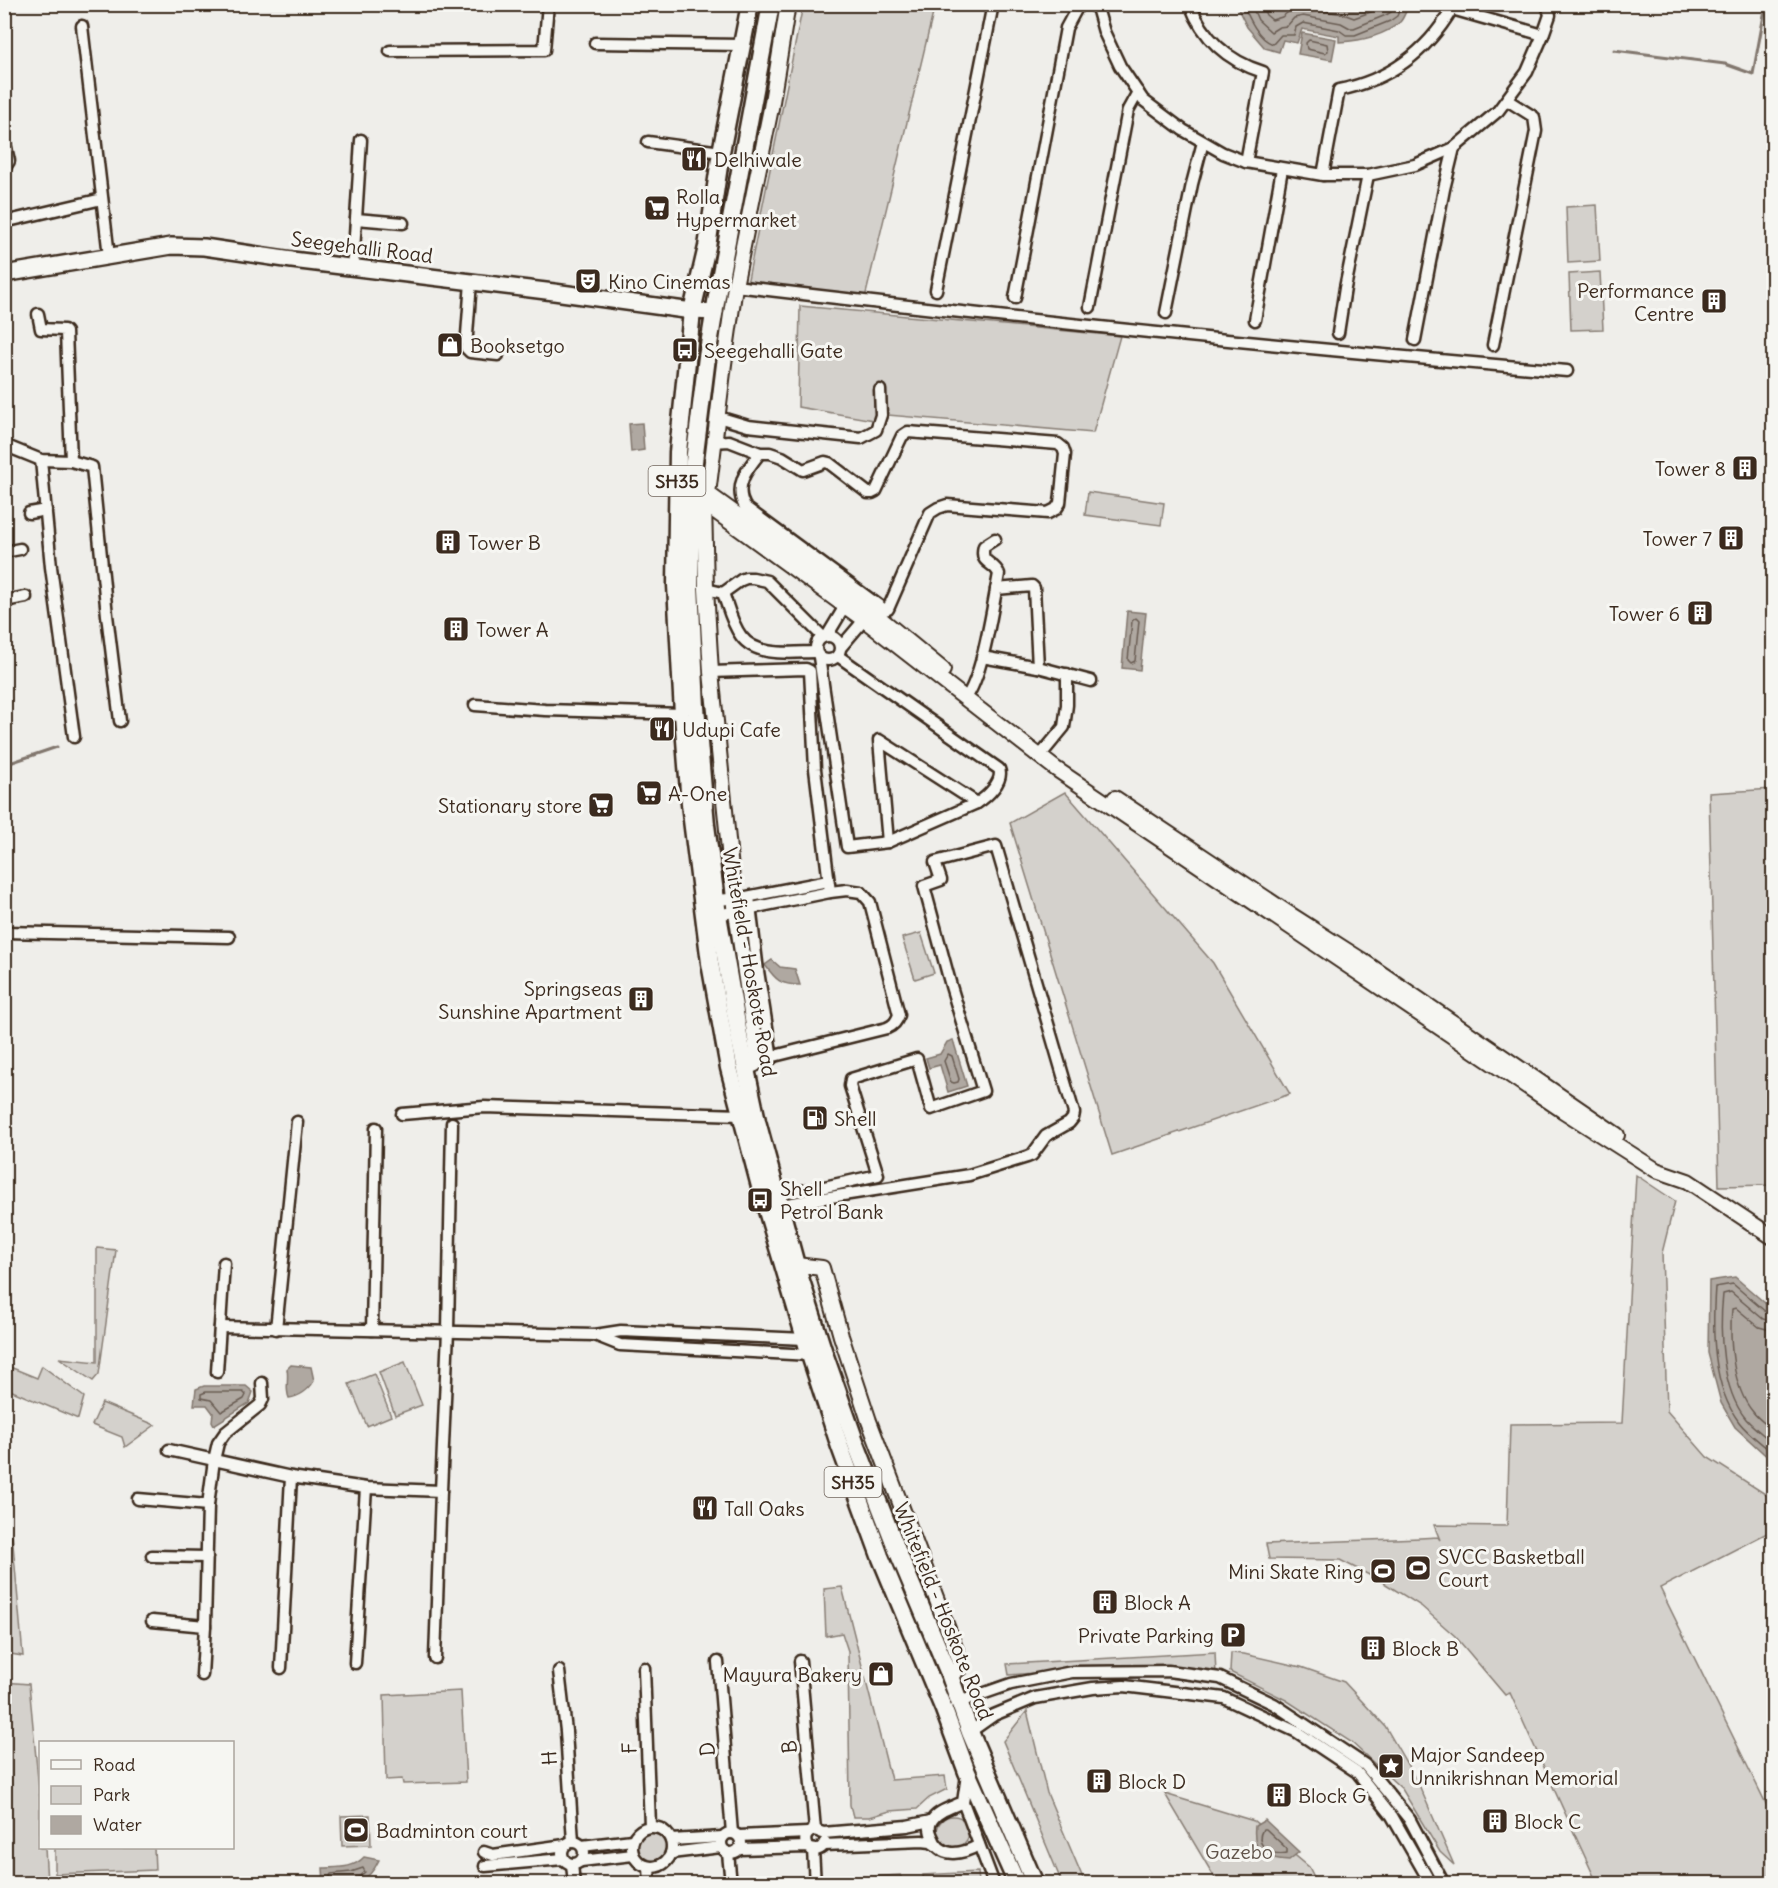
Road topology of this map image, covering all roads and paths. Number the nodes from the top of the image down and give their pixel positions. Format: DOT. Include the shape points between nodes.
graph roads {
  1 [pos="548,4"];
  2 [pos="750,4"];
  3 [pos="771,4"];
  4 [pos="788,4"];
  5 [pos="993,4"];
  6 [pos="1078,4"];
  7 [pos="1096,4"];
  8 [pos="1190,4"];
  9 [pos="1547,4"];
  10 [pos="1451,7"];
  11 [pos="82,26"];
  12 [pos="1543,35"];
  13 [pos="595,43"];
  14 [pos="742,45"];
  15 [pos="390,51"];
  16 [pos="1138,93"];
  17 [pos="1507,100"];
  18 [pos="4,139"];
  19 [pos="361,140"];
  20 [pos="648,142"];
  21 [pos="1203,142"];
  22 [pos="1454,148"];
  23 [pos="722,152"];
  24 [pos="1246,162"];
  25 [pos="4,169"];
  26 [pos="1282,169"];
  27 [pos="1323,175"];
  28 [pos="1368,175"];
  29 [pos="102,199"];
  30 [pos="356,219"];
  31 [pos="4,222"];
  32 [pos="403,223"];
  33 [pos="109,256"];
  34 [pos="353,268"];
  35 [pos="4,274"];
  36 [pos="471,282"];
  37 [pos="735,286"];
  38 [pos="936,290"];
  39 [pos="1015,298"];
  40 [pos="1090,307"];
  41 [pos="693,311"];
  42 [pos="715,312"];
  43 [pos="1166,313"];
  44 [pos="38,314"];
  45 [pos="1255,320"];
  46 [pos="1338,333"];
  47 [pos="1414,340"];
  48 [pos="1493,345"];
  49 [pos="498,355"];
  50 [pos="1567,371"];
  51 [pos="880,390"];
  52 [pos="717,417"];
  53 [pos="714,442"];
  54 [pos="4,445"];
  55 [pos="760,453"];
  56 [pos="41,460"];
  57 [pos="71,461"];
  58 [pos="691,491"];
  59 [pos="46,510"];
  60 [pos="29,513"];
  61 [pos="995,539"];
  62 [pos="20,549"];
  63 [pos="4,552"];
  64 [pos="706,589"];
  65 [pos="996,589"];
  66 [pos="723,593"];
  67 [pos="26,597"];
  68 [pos="4,601"];
  69 [pos="845,606"];
  70 [pos="882,614"];
  71 [pos="864,620"];
  72 [pos="825,636"];
  73 [pos="840,652"];
  74 [pos="818,655"];
  75 [pos="982,657"];
  76 [pos="1038,667"];
  77 [pos="711,672"];
  78 [pos="1067,674"];
  79 [pos="1091,681"];
  80 [pos="968,696"];
  81 [pos="475,705"];
  82 [pos="683,714"];
  83 [pos="120,721"];
  84 [pos="74,737"];
  85 [pos="1042,753"];
  86 [pos="977,803"];
  87 [pos="888,842"];
  88 [pos="829,886"];
  89 [pos="748,897"];
  90 [pos="726,906"];
  91 [pos="750,909"];
  92 [pos="4,932"];
  93 [pos="229,937"];
  94 [pos="772,1058"];
  95 [pos="752,1064"];
  96 [pos="402,1114"];
  97 [pos="741,1114"];
  98 [pos="297,1122"];
  99 [pos="452,1123"];
  100 [pos="376,1128"];
  101 [pos="778,1199"];
  102 [pos="1773,1238"];
  103 [pos="224,1263"];
  104 [pos="796,1265"];
  105 [pos="220,1327"];
  106 [pos="276,1329"];
  107 [pos="372,1330"];
  108 [pos="448,1331"];
  109 [pos="595,1335"];
  110 [pos="805,1339"];
  111 [pos="810,1355"];
  112 [pos="217,1372"];
  113 [pos="262,1383"];
  114 [pos="169,1450"];
  115 [pos="214,1460"];
  116 [pos="291,1477"];
  117 [pos="366,1488"];
  118 [pos="441,1491"];
  119 [pos="867,1497"];
  120 [pos="138,1500"];
  121 [pos="208,1505"];
  122 [pos="152,1556"];
  123 [pos="207,1557"];
  124 [pos="152,1621"];
  125 [pos="205,1626"];
  126 [pos="435,1658"];
  127 [pos="800,1660"];
  128 [pos="718,1662"];
  129 [pos="355,1663"];
  130 [pos="281,1668"];
  131 [pos="644,1668"];
  132 [pos="559,1671"];
  133 [pos="202,1675"];
  134 [pos="950,1676"];
  135 [pos="959,1702"];
  136 [pos="970,1732"];
  137 [pos="967,1772"];
  138 [pos="963,1802"];
  139 [pos="931,1821"];
  140 [pos="650,1826"];
  141 [pos="815,1832"];
  142 [pos="632,1840"];
  143 [pos="671,1840"];
  144 [pos="729,1841"];
  145 [pos="573,1844"];
  146 [pos="824,1845"];
  147 [pos="979,1845"];
  148 [pos="937,1846"];
  149 [pos="810,1848"];
  150 [pos="484,1852"];
  151 [pos="671,1853"];
  152 [pos="633,1855"];
  153 [pos="572,1861"];
  154 [pos="485,1866"];
  155 [pos="649,1867"];
  156 [pos="574,1884"];
  157 [pos="650,1884"];
  158 [pos="731,1884"];
  159 [pos="815,1884"];
  160 [pos="993,1884"];
  161 [pos="1017,1884"];
  162 [pos="1035,1884"];
  163 [pos="1431,1884"];
  164 [pos="1444,1884"];
  1 -- 15 [label="street" via="544,50"];
  2 -- 14 [label="main road, Whitefield - Hoskote Road / SH35"];
  3 -- 42 [label="main road, Whitefield - Hoskote Road / SH35"];
  4 -- 37 [label="street"];
  5 -- 38 [label="street"];
  6 -- 39 [label="street" via="1066,28"];
  7 -- 16 [label="street" via="1120,66"];
  8 -- 24 [label="street" via="1200,27 1217,47 1238,62 1263,72"];
  9 -- 12 [label="street" via="1550,15"];
  10 -- 12 [label="street"];
  10 -- 27 [label="street" via="1435,35 1413,57 1371,82 1339,90"];
  11 -- 29 [label="street"];
  12 -- 17 [label="street" via="1527,72"];
  13 -- 14 [label="street"];
  14 -- 23 [label="main road, Whitefield - Hoskote Road / SH35"];
  16 -- 21 [label="street"];
  16 -- 40 [label="street" via="1128,110"];
  17 -- 22 [label="street"];
  17 -- 48 [label="street" via="1534,117 1536,130"];
  18 -- 25 [label="street" via="9,161"];
  19 -- 30 [label="street"];
  20 -- 23 [label="street"];
  21 -- 24 [label="street"];
  21 -- 43 [label="street"];
  22 -- 28 [label="street" via="1415,165"];
  22 -- 47 [label="street"];
  23 -- 41 [label="main road, Whitefield - Hoskote Road / SH35"];
  24 -- 26 [label="street"];
  26 -- 27 [label="street"];
  26 -- 45 [label="street"];
  27 -- 28 [label="street"];
  28 -- 46 [label="street"];
  29 -- 31 [label="street"];
  29 -- 33 [label="street"];
  30 -- 32 [label="street"];
  30 -- 34 [label="street"];
  33 -- 34 [label="main road, Seegehalli Road" via="171,246 204,247"];
  33 -- 35 [label="main road, Seegehalli Road"];
  34 -- 36 [label="main road, Seegehalli Road"];
  36 -- 41 [label="main road, Seegehalli Road"];
  36 -- 49 [label="street" via="466,348 470,352"];
  37 -- 50 [label="street" via="996,316"];
  37 -- 52 [label="street"];
  41 -- 42 [label="main road, Seegehalli Road"];
  41 -- 58 [label="main road, Whitefield - Hoskote Road / SH35" via="680,423"];
  42 -- 58 [label="main road, Whitefield - Hoskote Road / SH35"];
  44 -- 57 [label="street" via="41,329 66,332"];
  51 -- 52 [label="street" via="881,415 876,430 861,438 748,426"];
  52 -- 53 [label="street"];
  53 -- 55 [label="street" via="729,441"];
  53 -- 58 [label="street"];
  54 -- 56 [label="street"];
  55 -- 70 [label="street" via="741,479 745,507"];
  55 -- 70 [label="street" via="782,457 803,470 828,463 872,493 902,435 908,432 1058,444 1062,448 1065,454 1060,502 1048,513 947,505 930,513 888,609"];
  56 -- 57 [label="street"];
  56 -- 59 [label="street"];
  57 -- 83 [label="street" via="92,467"];
  58 -- 64 [label="street"];
  58 -- 69 [label="street"];
  58 -- 70 [label="street"];
  58 -- 82 [label="main road, Whitefield - Hoskote Road / SH35" via="676,585"];
  58 -- 90 [label="main road, Whitefield - Hoskote Road / SH35" via="690,586 696,707 706,825"];
  59 -- 60 [label="street"];
  59 -- 84 [label="street"];
  61 -- 65 [label="street" via="982,551 985,561 999,571"];
  62 -- 63 [label="street"];
  64 -- 66 [label="street"];
  64 -- 77 [label="street"];
  65 -- 75 [label="street"];
  65 -- 76 [label="street" via="1034,588"];
  66 -- 72 [label="street" via="746,578 767,581"];
  66 -- 74 [label="street" via="746,642 764,651"];
  67 -- 68 [label="street"];
  69 -- 71 [label="street"];
  69 -- 72 [label="street"];
  70 -- 80 [label="street"];
  71 -- 73 [label="street"];
  71 -- 80 [label="street"];
  72 -- 73 [label="street" via="838,640"];
  72 -- 74 [label="street" via="817,642"];
  73 -- 74 [label="street" via="836,659 827,661"];
  73 -- 86 [label="street" via="999,770 1000,778"];
  74 -- 87 [label="street" via="847,847"];
  75 -- 76 [label="street"];
  75 -- 80 [label="street"];
  76 -- 78 [label="street"];
  77 -- 88 [label="street" via="810,671 815,769"];
  77 -- 90 [label="street"];
  78 -- 79 [label="street"];
  78 -- 85 [label="street" via="1064,727"];
  80 -- 85 [label="street"];
  81 -- 82 [label="street"];
  82 -- 97 [label="main road, Whitefield - Hoskote Road / SH35" via="710,963"];
  85 -- 102 [label="street" via="1360,958 1666,1172 1693,1184"];
  86 -- 87 [label="street"];
  86 -- 87 [label="street" via="879,740"];
  88 -- 89 [label="street"];
  88 -- 91 [label="street"];
  88 -- 94 [label="street" via="855,890 870,903 899,1015 887,1028"];
  89 -- 90 [label="street"];
  89 -- 91 [label="street"];
  90 -- 91 [label="street"];
  90 -- 95 [label="main road, Whitefield - Hoskote Road / SH35"];
  91 -- 94 [label="street"];
  92 -- 93 [label="street"];
  94 -- 95 [label="street"];
  95 -- 101 [label="main road, Whitefield - Hoskote Road / SH35" via="757,1121"];
  96 -- 97 [label="street" via="484,1107"];
  97 -- 110 [label="main road, Whitefield - Hoskote Road / SH35"];
  98 -- 106 [label="street"];
  99 -- 108 [label="street"];
  100 -- 107 [label="street"];
  101 -- 101 [label="street" via="969,1175 1032,1155 1047,1136 1073,1118 996,846 934,862 940,880 924,886 983,1091 931,1109 917,1059 850,1079 878,1175"];
  101 -- 104 [label="main road, Whitefield - Hoskote Road / SH35"];
  103 -- 105 [label="street"];
  104 -- 119 [label="main road, Whitefield - Hoskote Road / SH35"];
  104 -- 134 [label="street" via="822,1268 869,1421 962,1666"];
  105 -- 106 [label="street"];
  105 -- 112 [label="street"];
  106 -- 107 [label="street"];
  107 -- 108 [label="street"];
  108 -- 109 [label="street"];
  108 -- 118 [label="street"];
  109 -- 110 [label="street" via="621,1331"];
  109 -- 111 [label="street" via="620,1345"];
  110 -- 111 [label="main road, Whitefield - Hoskote Road / SH35"];
  111 -- 119 [label="main road, Whitefield - Hoskote Road / SH35"];
  113 -- 115 [label="street" via="260,1405 225,1433"];
  114 -- 115 [label="street"];
  115 -- 116 [label="street"];
  115 -- 121 [label="street"];
  116 -- 117 [label="street"];
  116 -- 130 [label="street"];
  117 -- 118 [label="street"];
  117 -- 129 [label="street"];
  118 -- 126 [label="street"];
  119 -- 134 [label="main road, Whitefield - Hoskote Road / SH35"];
  119 -- 137 [label="main road, Whitefield - Hoskote Road / SH35" via="880,1556"];
  120 -- 121 [label="street"];
  121 -- 123 [label="street"];
  122 -- 123 [label="street"];
  123 -- 125 [label="street"];
  124 -- 125 [label="street"];
  125 -- 133 [label="street"];
  127 -- 141 [label="street, B"];
  128 -- 144 [label="street, D"];
  131 -- 140 [label="street, F"];
  132 -- 145 [label="street, H"];
  134 -- 135 [label="main road, Whitefield - Hoskote Road / SH35"];
  135 -- 136 [label="main road, Whitefield - Hoskote Road / SH35"];
  135 -- 164 [label="street" via="1011,1684 1072,1672 1168,1671 1220,1678 1274,1704 1365,1765 1410,1820"];
  136 -- 162 [label="main road, Whitefield - Hoskote Road / SH35"];
  136 -- 163 [label="street" via="994,1715 1035,1698 1093,1688 1124,1686 1224,1698 1297,1732 1357,1772 1392,1816"];
  137 -- 138 [label="street"];
  137 -- 161 [label="main road, Whitefield - Hoskote Road / SH35"];
  138 -- 139 [label="street"];
  138 -- 147 [label="street"];
  139 -- 141 [label="street"];
  139 -- 148 [label="street"];
  140 -- 142 [label="street" via="639,1830"];
  140 -- 143 [label="street" via="663,1830"];
  141 -- 144 [label="street"];
  141 -- 146 [label="street" via="825,1840"];
  141 -- 149 [label="street" via="805,1839"];
  142 -- 145 [label="street"];
  142 -- 152 [label="street"];
  143 -- 144 [label="street"];
  143 -- 151 [label="street"];
  144 -- 149 [label="street" via="734,1853 740,1849"];
  144 -- 151 [label="street"];
  144 -- 158 [label="street, D"];
  145 -- 150 [label="street" via="493,1855"];
  145 -- 153 [label="street" via="562,1852"];
  145 -- 153 [label="street" via="585,1852"];
  146 -- 148 [label="street" via="922,1841"];
  146 -- 149 [label="street" via="818,1850"];
  147 -- 148 [label="street" via="952,1854"];
  147 -- 160 [label="street"];
  149 -- 159 [label="street"];
  151 -- 155 [label="street" via="663,1864"];
  152 -- 153 [label="street"];
  152 -- 155 [label="street"];
  153 -- 154 [label="street"];
  153 -- 156 [label="street"];
  155 -- 157 [label="street"];
}
